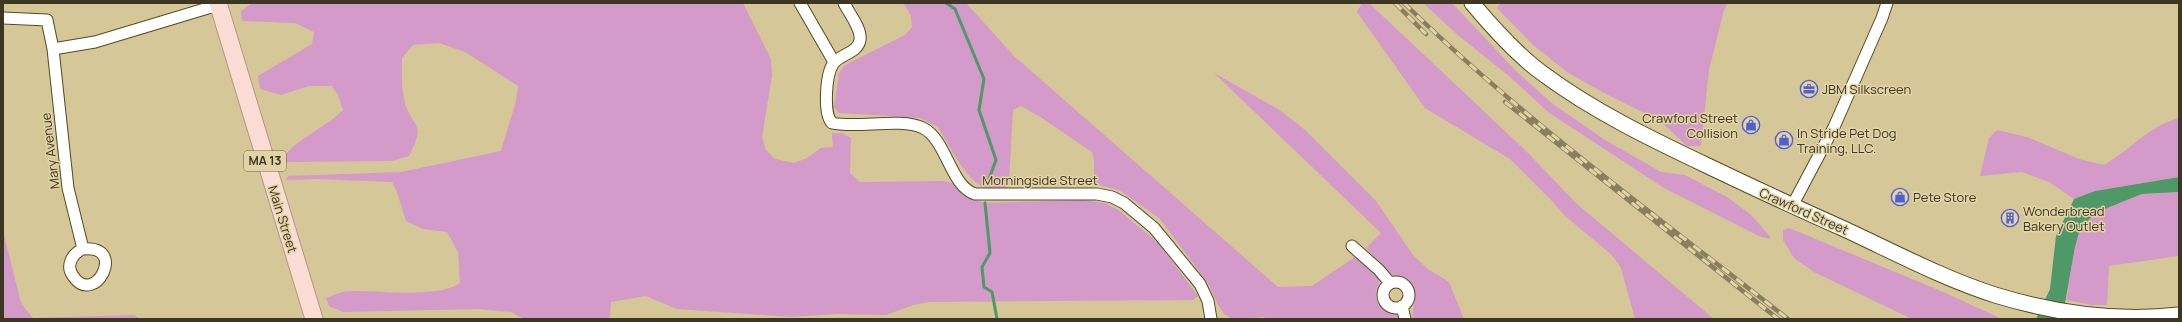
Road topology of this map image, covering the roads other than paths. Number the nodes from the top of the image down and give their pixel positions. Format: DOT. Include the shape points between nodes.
graph roads {
  1 [pos="800,3"];
  2 [pos="844,3"];
  3 [pos="1472,3"];
  4 [pos="218,4"];
  5 [pos="1886,6"];
  6 [pos="3,18"];
  7 [pos="53,49"];
  8 [pos="834,62"];
  9 [pos="1792,206"];
  10 [pos="1352,246"];
  11 [pos="83,249"];
  12 [pos="1390,284"];
  13 [pos="1402,306"];
  14 [pos="2179,315"];
  15 [pos="314,319"];
  16 [pos="1211,319"];
  17 [pos="1405,319"];
  1 -- 8 [label="street"];
  2 -- 8 [label="street" via="859,33 860,41 856,47"];
  3 -- 9 [label="main road, Crawford Street" via="1535,67 1574,95 1664,145"];
  4 -- 7 [label="street" via="95,42"];
  4 -- 15 [label="main road, Main Street / MA 13"];
  5 -- 9 [label="street" via="1834,127"];
  6 -- 7 [label="street, Mary Avenue" via="47,20"];
  7 -- 11 [label="street, Mary Avenue" via="68,188"];
  8 -- 16 [label="street, Morningside Street" via="828,77 826,113 832,123 910,124 924,128 935,138 964,186 975,194 1090,193 1112,197 1145,220 1196,278 1208,302"];
  9 -- 14 [label="main road, Crawford Street" via="1955,280 1994,294 2038,306 2114,317"];
  10 -- 12 [label="street" via="1379,270"];
  12 -- 13 [label="street" via="1384,289 1385,301 1394,308"];
  12 -- 13 [label="street" via="1398,282 1407,288 1408,300"];
  13 -- 17 [label="street"];
}
